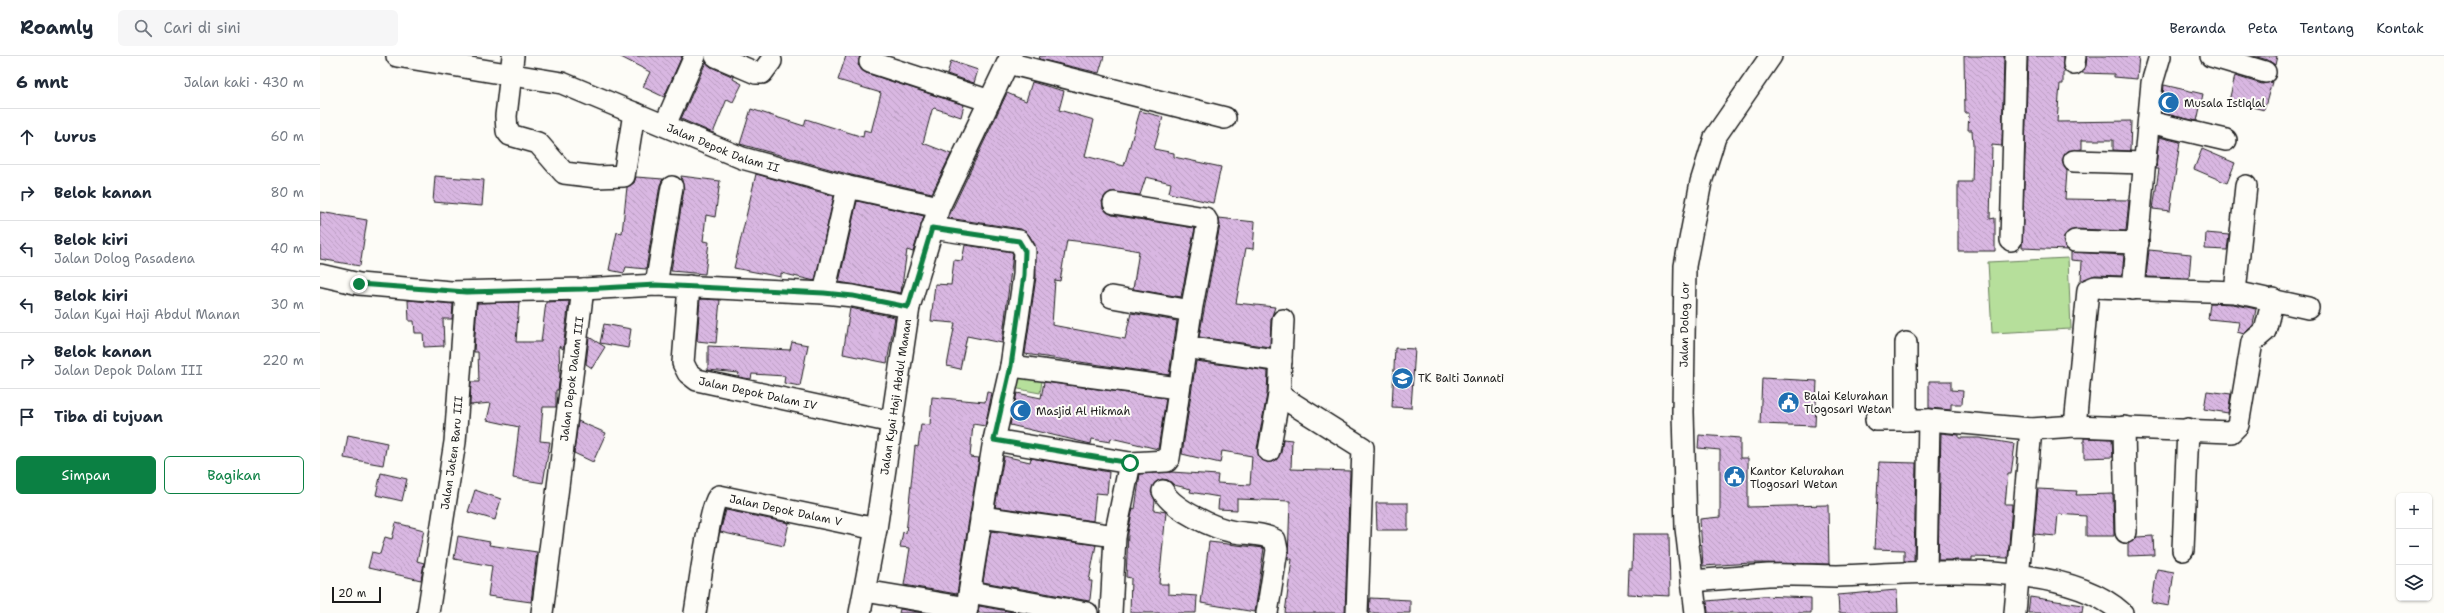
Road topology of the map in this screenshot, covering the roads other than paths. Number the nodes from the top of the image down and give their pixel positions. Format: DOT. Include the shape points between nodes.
graph roads {
  1 [pos="397,56"];
  2 [pos="695,56"];
  3 [pos="716,56"];
  4 [pos="1771,56"];
  5 [pos="2016,56"];
  6 [pos="2160,56"];
  7 [pos="2211,56"];
  8 [pos="1009,60"];
  9 [pos="771,61"];
  10 [pos="870,62"];
  11 [pos="513,66"];
  12 [pos="2265,72"];
  13 [pos="990,100"];
  14 [pos="634,113"];
  15 [pos="1225,118"];
  16 [pos="2149,122"];
  17 [pos="665,125"];
  18 [pos="2226,140"];
  19 [pos="2074,161"];
  20 [pos="2145,163"];
  21 [pos="2246,186"];
  22 [pos="672,187"];
  23 [pos="848,187"];
  24 [pos="1114,203"];
  25 [pos="939,207"];
  26 [pos="932,228"];
  27 [pos="2011,240"];
  28 [pos="2075,241"];
  29 [pos="2138,243"];
  30 [pos="320,275"];
  31 [pos="656,285"];
  32 [pos="689,286"];
  33 [pos="583,289"];
  34 [pos="2133,289"];
  35 [pos="466,292"];
  36 [pos="2235,292"];
  37 [pos="824,293"];
  38 [pos="1112,298"];
  39 [pos="2273,299"];
  40 [pos="908,307"];
  41 [pos="2308,308"];
  42 [pos="1191,311"];
  43 [pos="1283,320"];
  44 [pos="1906,343"];
  45 [pos="1185,347"];
  46 [pos="1281,361"];
  47 [pos="1011,366"];
  48 [pos="1178,388"];
  49 [pos="1279,395"];
  50 [pos="1876,420"];
  51 [pos="1906,420"];
  52 [pos="1929,420"];
  53 [pos="892,422"];
  54 [pos="2074,426"];
  55 [pos="2124,427"];
  56 [pos="2031,429"];
  57 [pos="2188,429"];
  58 [pos="994,440"];
  59 [pos="1269,451"];
  60 [pos="1130,463"];
  61 [pos="884,478"];
  62 [pos="1163,491"];
  63 [pos="981,517"];
  64 [pos="876,529"];
  65 [pos="2126,532"];
  66 [pos="1115,536"];
  67 [pos="2183,550"];
  68 [pos="1926,572"];
  69 [pos="2019,574"];
  70 [pos="1692,581"];
  71 [pos="872,599"];
  72 [pos="968,604"];
  73 [pos="428,613"];
  74 [pos="542,613"];
  75 [pos="695,613"];
  76 [pos="860,613"];
  77 [pos="1087,613"];
  78 [pos="1111,613"];
  79 [pos="1267,613"];
  80 [pos="1357,613"];
  81 [pos="1696,613"];
  82 [pos="2015,613"];
  83 [pos="2122,613"];
  1 -- 11 [label="street, Jalan Depok Dalam II"];
  2 -- 17 [label="street"];
  3 -- 9 [label="street" via="756,73 762,73"];
  4 -- 70 [label="street, Jalan Dolog Lor" via="1715,137 1701,182 1685,266 1685,513"];
  5 -- 27 [label="street"];
  6 -- 16 [label="street" via="2152,83"];
  7 -- 12 [label="street"];
  8 -- 13 [label="street, Jalan Kyai Haji Abdul Manan"];
  8 -- 15 [label="street"];
  10 -- 13 [label="street"];
  11 -- 14 [label="street, Jalan Depok Dalam II"];
  11 -- 14 [label="street" via="506,116 508,133 538,143 564,173 596,177 624,176"];
  13 -- 25 [label="street, Jalan Kyai Haji Abdul Manan"];
  14 -- 17 [label="street, Jalan Depok Dalam II"];
  16 -- 18 [label="street"];
  16 -- 20 [label="street"];
  17 -- 23 [label="street, Jalan Depok Dalam II" via="742,158"];
  19 -- 20 [label="street"];
  20 -- 29 [label="street"];
  21 -- 36 [label="street"];
  22 -- 31 [label="street"];
  23 -- 25 [label="street, Jalan Depok Dalam II"];
  23 -- 37 [label="street"];
  24 -- 42 [label="street" via="1206,219 1208,223"];
  25 -- 26 [label="street, Jalan Kyai Haji Abdul Manan"];
  26 -- 40 [label="street, Jalan Kyai Haji Abdul Manan"];
  26 -- 47 [label="street" via="1019,241 1023,245 1024,275"];
  28 -- 29 [label="street"];
  29 -- 34 [label="street"];
  30 -- 35 [label="street" via="359,284"];
  31 -- 32 [label="street"];
  31 -- 33 [label="street"];
  32 -- 37 [label="street"];
  32 -- 53 [label="street, Jalan Depok Dalam IV" via="683,364 688,373 697,380"];
  33 -- 35 [label="street"];
  33 -- 74 [label="street, Jalan Depok Dalam III"];
  34 -- 36 [label="street"];
  34 -- 54 [label="street" via="2095,287 2088,290"];
  35 -- 73 [label="street, Jalan Jaten Baru III" via="456,442"];
  36 -- 39 [label="street"];
  37 -- 40 [label="street"];
  38 -- 42 [label="street"];
  39 -- 41 [label="street"];
  39 -- 57 [label="street" via="2265,332 2252,342 2236,429 2223,433"];
  40 -- 53 [label="street, Jalan Kyai Haji Abdul Manan"];
  42 -- 45 [label="street"];
  43 -- 46 [label="street"];
  44 -- 51 [label="street"];
  45 -- 46 [label="street"];
  45 -- 48 [label="street"];
  46 -- 49 [label="street"];
  47 -- 48 [label="street"];
  47 -- 58 [label="street"];
  48 -- 60 [label="street" via="1167,461"];
  49 -- 59 [label="street"];
  49 -- 80 [label="street" via="1363,448"];
  50 -- 51 [label="street"];
  51 -- 52 [label="street"];
  52 -- 56 [label="street"];
  52 -- 68 [label="street"];
  53 -- 61 [label="street, Jalan Kyai Haji Abdul Manan"];
  54 -- 55 [label="street"];
  54 -- 56 [label="street"];
  55 -- 57 [label="street"];
  55 -- 65 [label="street"];
  56 -- 69 [label="street"];
  57 -- 67 [label="street"];
  58 -- 60 [label="street"];
  58 -- 63 [label="street"];
  60 -- 66 [label="street"];
  61 -- 64 [label="street, Jalan Kyai Haji Abdul Manan"];
  61 -- 71 [label="street" via="892,486 893,491"];
  62 -- 79 [label="street" via="1167,500 1222,529 1275,540 1277,550"];
  63 -- 66 [label="street"];
  63 -- 72 [label="street"];
  64 -- 71 [label="street, Jalan Kyai Haji Abdul Manan"];
  64 -- 75 [label="street, Jalan Depok Dalam V" via="719,496 716,498 711,517"];
  66 -- 78 [label="street"];
  68 -- 69 [label="street"];
  68 -- 70 [label="street" via="1837,576 1769,575"];
  69 -- 82 [label="street"];
  69 -- 83 [label="street" via="2079,587"];
  70 -- 81 [label="street, Jalan Dolog Lor"];
  71 -- 72 [label="street"];
  71 -- 76 [label="street, Jalan Kyai Haji Abdul Manan"];
  72 -- 77 [label="street"];
}
